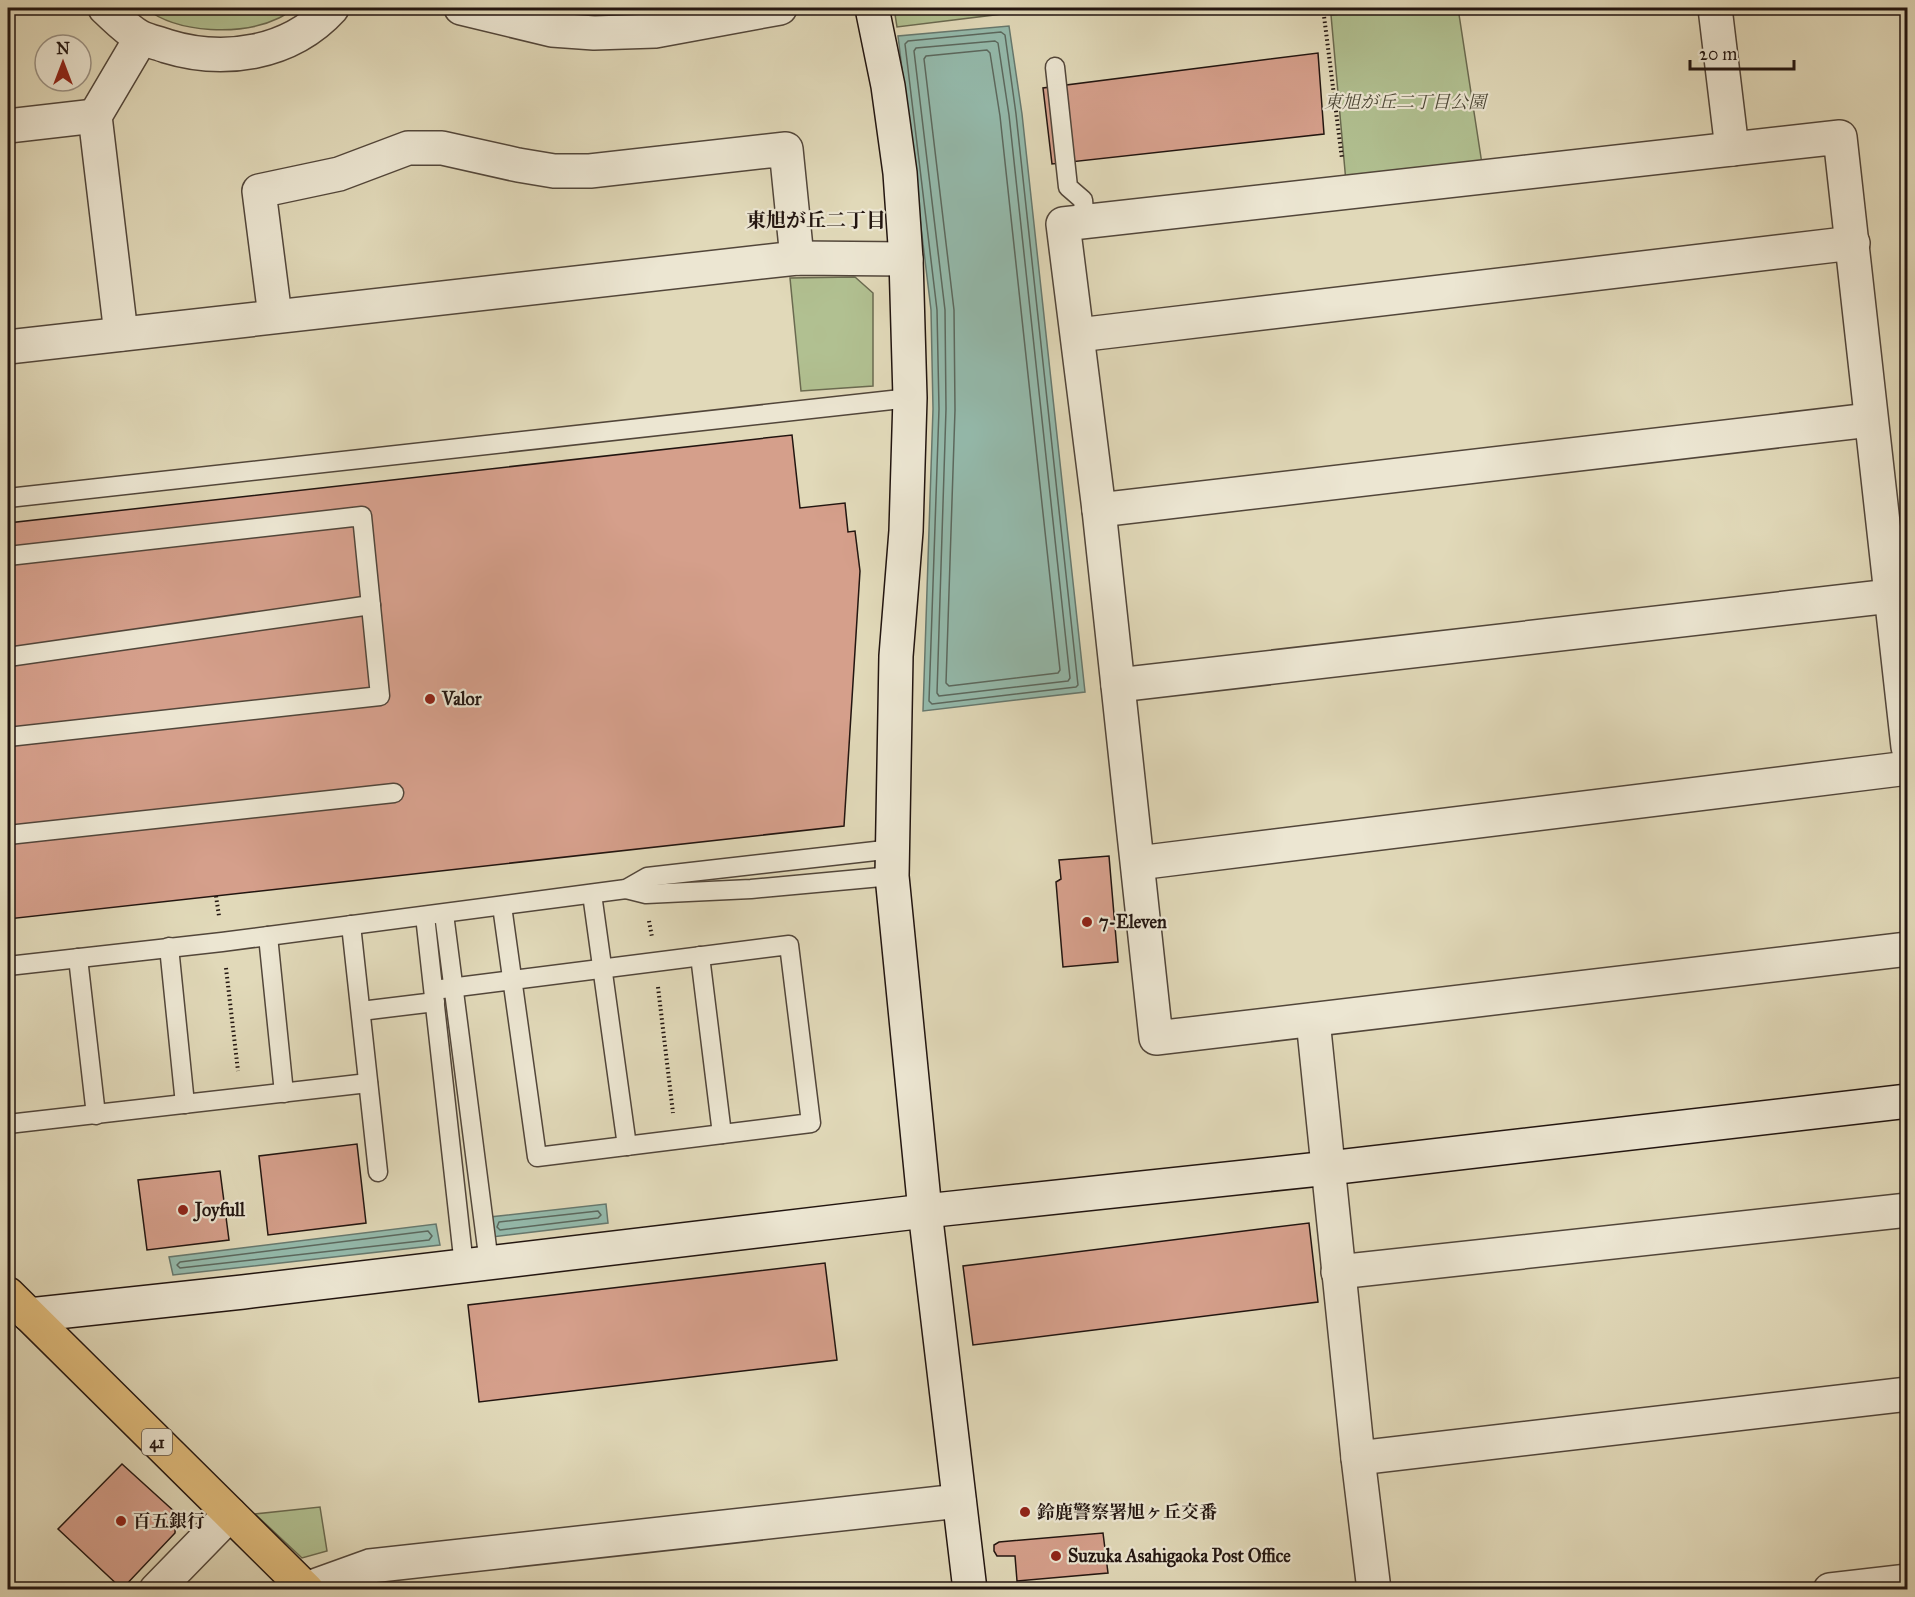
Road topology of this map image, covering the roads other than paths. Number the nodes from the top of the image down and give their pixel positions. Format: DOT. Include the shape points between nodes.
graph roads {
  1 [pos="105,8"];
  2 [pos="332,8"];
  3 [pos="461,8"];
  4 [pos="780,8"];
  5 [pos="873,8"];
  6 [pos="1715,8"];
  7 [pos="141,38"];
  8 [pos="1055,67"];
  9 [pos="95,116"];
  10 [pos="8,126"];
  11 [pos="1732,149"];
  12 [pos="1085,222"];
  13 [pos="1853,243"];
  14 [pos="797,258"];
  15 [pos="906,259"];
  16 [pos="275,316"];
  17 [pos="121,334"];
  18 [pos="1078,335"];
  19 [pos="8,347"];
  20 [pos="910,398"];
  21 [pos="1870,420"];
  22 [pos="8,498"];
  23 [pos="1099,510"];
  24 [pos="8,556"];
  25 [pos="1899,595"];
  26 [pos="371,604"];
  27 [pos="8,657"];
  28 [pos="1118,685"];
  29 [pos="8,737"];
  30 [pos="1908,747"];
  31 [pos="1908,768"];
  32 [pos="394,794"];
  33 [pos="8,835"];
  34 [pos="892,862"];
  35 [pos="1138,863"];
  36 [pos="626,889"];
  37 [pos="592,894"];
  38 [pos="501,906"];
  39 [pos="444,914"];
  40 [pos="425,916"];
  41 [pos="351,925"];
  42 [pos="268,936"];
  43 [pos="169,947"];
  44 [pos="1908,949"];
  45 [pos="700,956"];
  46 [pos="78,958"];
  47 [pos="8,966"];
  48 [pos="603,969"];
  49 [pos="512,980"];
  50 [pos="452,988"];
  51 [pos="435,996"];
  52 [pos="361,1011"];
  53 [pos="1312,1020"];
  54 [pos="368,1083"];
  55 [pos="284,1093"];
  56 [pos="1908,1101"];
  57 [pos="185,1104"];
  58 [pos="96,1115"];
  59 [pos="8,1124"];
  60 [pos="722,1134"];
  61 [pos="627,1146"];
  62 [pos="1329,1168"];
  63 [pos="378,1172"];
  64 [pos="1908,1210"];
  65 [pos="925,1211"];
  66 [pos="477,1264"];
  67 [pos="1338,1272"];
  68 [pos="18,1304"];
  69 [pos="1908,1394"];
  70 [pos="1358,1458"];
  71 [pos="959,1501"];
  72 [pos="230,1514"];
  73 [pos="1908,1581"];
  74 [pos="307,1589"];
  75 [pos="156,1590"];
  76 [pos="969,1590"];
  77 [pos="1374,1590"];
  78 [pos="1830,1590"];
  1 -- 7 [label="street"];
  2 -- 7 [label="street" via="299,35 247,54 195,53"];
  3 -- 4 [label="street" via="552,30 594,33 655,32"];
  5 -- 15 [label="street" via="900,173"];
  6 -- 11 [label="street"];
  7 -- 9 [label="street"];
  8 -- 12 [label="lane" via="1068,188 1083,200"];
  9 -- 10 [label="street"];
  9 -- 17 [label="street"];
  11 -- 12 [label="street"];
  11 -- 13 [label="street" via="1840,137"];
  12 -- 18 [label="street" via="1063,224"];
  13 -- 18 [label="street"];
  13 -- 21 [label="street"];
  14 -- 15 [label="street"];
  14 -- 16 [label="street"];
  14 -- 16 [label="street" via="786,149 590,171 554,171 441,148 408,148 339,174 259,191"];
  15 -- 20 [label="street"];
  16 -- 17 [label="street"];
  17 -- 19 [label="street"];
  18 -- 23 [label="street"];
  20 -- 22 [label="lane"];
  20 -- 34 [label="street" via="906,531 896,656"];
  21 -- 23 [label="street"];
  21 -- 25 [label="street"];
  23 -- 28 [label="street"];
  24 -- 26 [label="lane" via="362,516"];
  25 -- 28 [label="street"];
  25 -- 30 [label="street"];
  26 -- 27 [label="lane"];
  26 -- 29 [label="lane" via="380,696"];
  28 -- 35 [label="street"];
  31 -- 35 [label="street"];
  32 -- 33 [label="lane"];
  34 -- 36 [label="lane" via="751,889 646,894"];
  34 -- 36 [label="lane" via="647,877"];
  34 -- 65 [label="street"];
  35 -- 53 [label="street" via="1156,1038"];
  36 -- 37 [label="lane"];
  37 -- 38 [label="lane"];
  37 -- 48 [label="lane"];
  38 -- 39 [label="lane"];
  38 -- 49 [label="lane"];
  39 -- 40 [label="lane"];
  39 -- 50 [label="lane"];
  40 -- 41 [label="lane"];
  40 -- 51 [label="lane"];
  41 -- 42 [label="lane"];
  41 -- 52 [label="lane"];
  42 -- 43 [label="lane"];
  42 -- 55 [label="lane"];
  43 -- 46 [label="lane"];
  43 -- 57 [label="lane"];
  44 -- 53 [label="street"];
  45 -- 48 [label="lane"];
  45 -- 60 [label="lane"];
  45 -- 60 [label="lane" via="789,945 792,969 811,1123"];
  46 -- 47 [label="lane"];
  46 -- 58 [label="lane"];
  48 -- 49 [label="lane"];
  48 -- 61 [label="lane"];
  49 -- 50 [label="lane"];
  49 -- 61 [label="lane" via="537,1157"];
  50 -- 51 [label="lane"];
  50 -- 66 [label="lane"];
  51 -- 52 [label="lane"];
  51 -- 66 [label="lane"];
  52 -- 54 [label="lane"];
  53 -- 62 [label="street"];
  54 -- 55 [label="lane"];
  54 -- 63 [label="lane"];
  55 -- 57 [label="lane"];
  56 -- 62 [label="street"];
  57 -- 58 [label="lane"];
  58 -- 59 [label="lane"];
  60 -- 61 [label="lane"];
  62 -- 65 [label="street"];
  62 -- 67 [label="street"];
  64 -- 67 [label="street"];
  65 -- 66 [label="street"];
  65 -- 71 [label="street"];
  66 -- 68 [label="street"];
  67 -- 70 [label="street"];
  68 -- 72 [label="main road, 41"];
  69 -- 70 [label="street"];
  70 -- 77 [label="street"];
  71 -- 74 [label="street" via="370,1566"];
  71 -- 76 [label="street"];
  72 -- 74 [label="main road, 41"];
  72 -- 75 [label="street"];
  73 -- 78 [label="street"];
}
